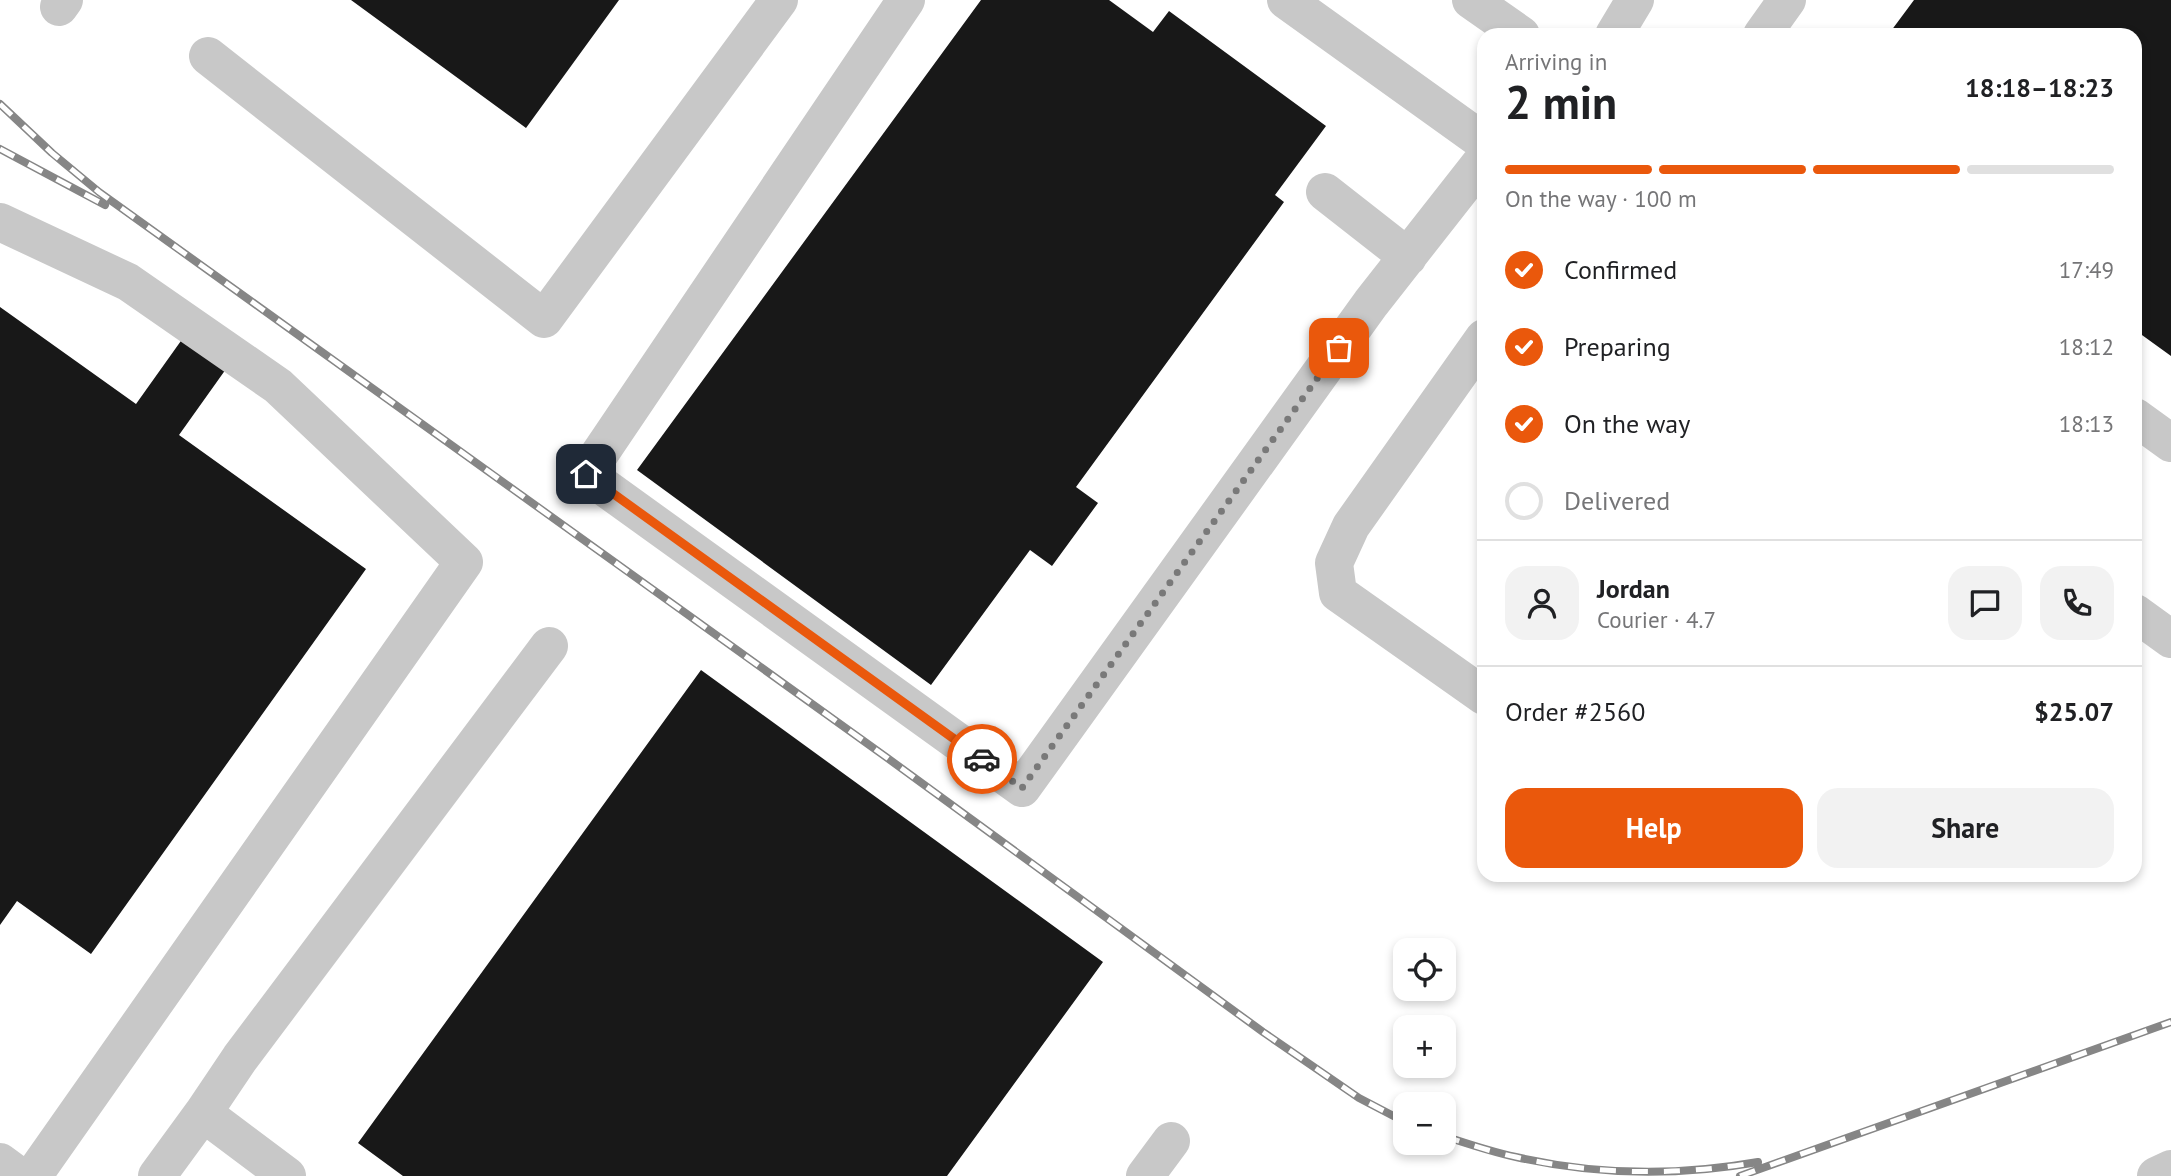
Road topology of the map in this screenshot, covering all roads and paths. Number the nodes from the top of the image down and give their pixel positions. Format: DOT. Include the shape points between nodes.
graph roads {
  1 [pos="779,0"];
  2 [pos="906,0"];
  3 [pos="1286,0"];
  4 [pos="1471,0"];
  5 [pos="1634,0"];
  6 [pos="1787,0"];
  7 [pos="1511,28"];
  8 [pos="1618,28"];
  9 [pos="1767,28"];
  10 [pos="208,56"];
  11 [pos="1477,137"];
  12 [pos="1477,168"];
  13 [pos="1325,192"];
  14 [pos="0,222"];
  15 [pos="1408,257"];
  16 [pos="1477,348"];
  17 [pos="2142,422"];
  18 [pos="2171,443"];
  19 [pos="549,646"];
  20 [pos="1477,691"];
  21 [pos="203,1113"];
  22 [pos="1171,1141"];
  23 [pos="0,1162"];
  24 [pos="2171,1169"];
  25 [pos="19,1176"];
  26 [pos="33,1176"];
  27 [pos="157,1176"];
  28 [pos="287,1176"];
  29 [pos="1145,1176"];
  30 [pos="2156,1176"];
  1 -- 10 [label="street" via="544,319"];
  2 -- 15 [label="street" via="586,474 1022,788"];
  3 -- 11 [label="street"];
  4 -- 7 [label="street"];
  5 -- 8 [label="street"];
  6 -- 9 [label="street"];
  12 -- 15 [label="street"];
  13 -- 15 [label="street"];
  14 -- 26 [label="street" via="128,282 278,386 464,562"];
  16 -- 20 [label="street" via="1352,526 1334,563 1338,593"];
  17 -- 18 [label="street"];
  19 -- 21 [label="street"];
  21 -- 27 [label="street"];
  21 -- 28 [label="street"];
  22 -- 29 [label="street"];
  23 -- 25 [label="street"];
  24 -- 30 [label="street"];
}
